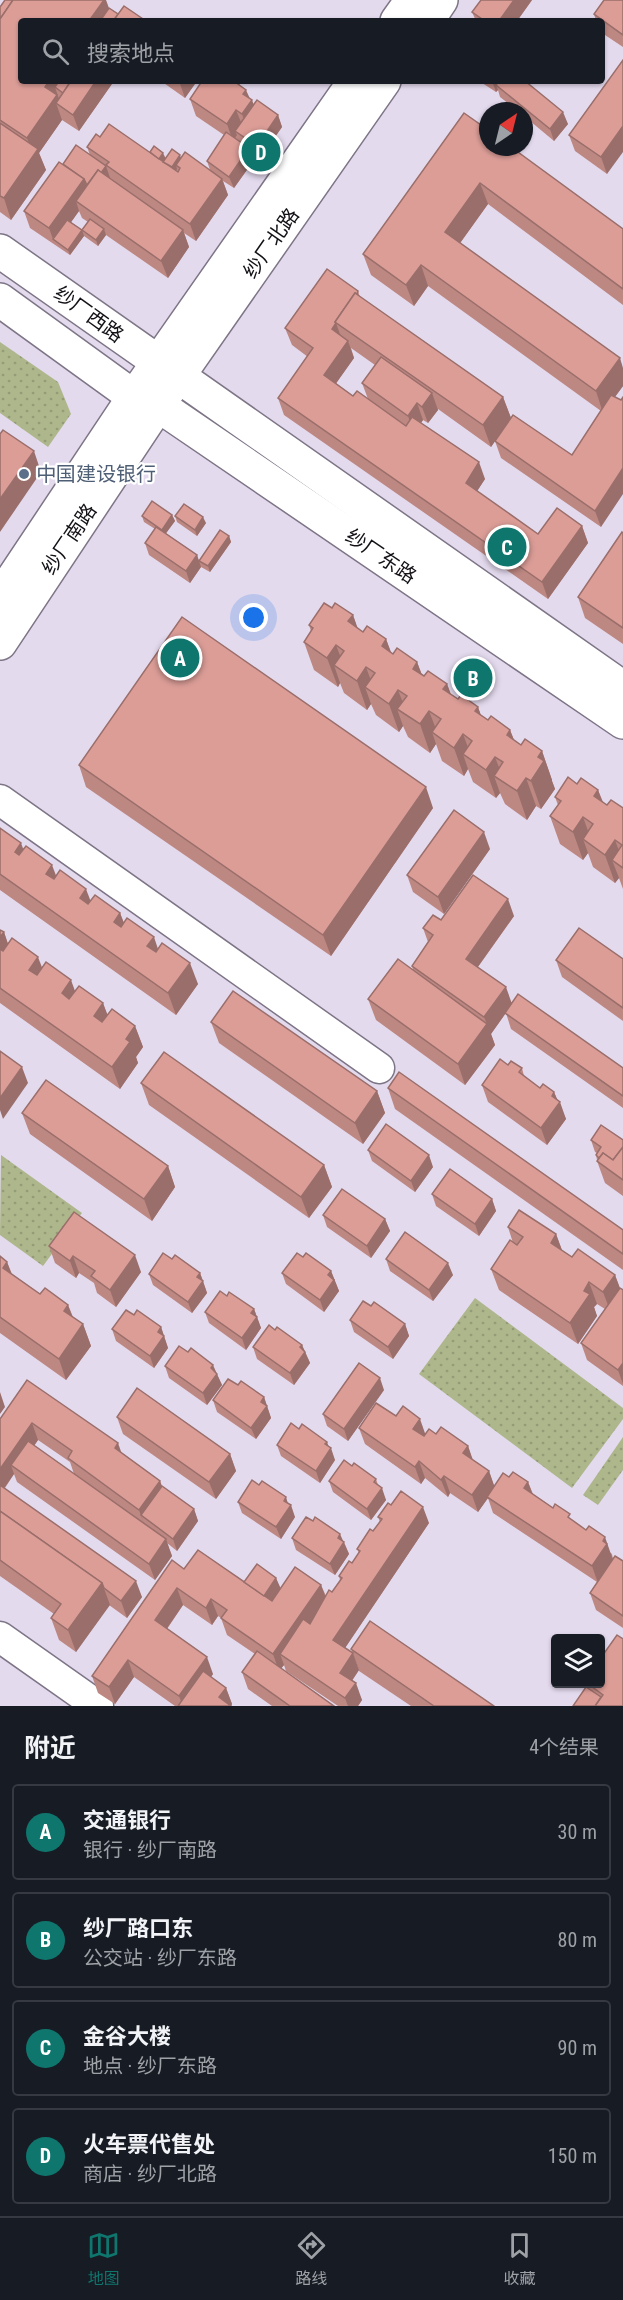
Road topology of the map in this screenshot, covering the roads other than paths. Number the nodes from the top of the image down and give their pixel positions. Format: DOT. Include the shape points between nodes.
graph roads {
  1 [pos="412,0"];
  2 [pos="441,0"];
  3 [pos="399,18"];
  4 [pos="429,18"];
  5 [pos="353,84"];
  6 [pos="382,84"];
  7 [pos="0,251"];
  8 [pos="0,300"];
  9 [pos="168,370"];
  10 [pos="146,401"];
  11 [pos="0,598"];
  12 [pos="0,643"];
  13 [pos="623,688"];
  14 [pos="623,723"];
  15 [pos="0,800"];
  16 [pos="380,1068"];
  17 [pos="0,1637"];
  18 [pos="0,1642"];
  19 [pos="91,1706"];
  20 [pos="98,1706"];
  1 -- 3 [label="main road"];
  2 -- 4 [label="main road"];
  5 -- 9 [label="main road, 纱厂北路"];
  6 -- 9 [label="main road, 纱厂北路"];
  7 -- 9 [label="main road, 纱厂西路"];
  8 -- 10 [label="main road, 纱厂西路"];
  9 -- 10 [label="main road, 纱厂南路"];
  9 -- 13 [label="main road, 纱厂东路"];
  10 -- 11 [label="main road, 纱厂南路"];
  10 -- 12 [label="main road, 纱厂南路"];
  10 -- 14 [label="main road, 纱厂东路"];
  15 -- 16 [label="street"];
  17 -- 20 [label="street"];
  18 -- 19 [label="street"];
}
